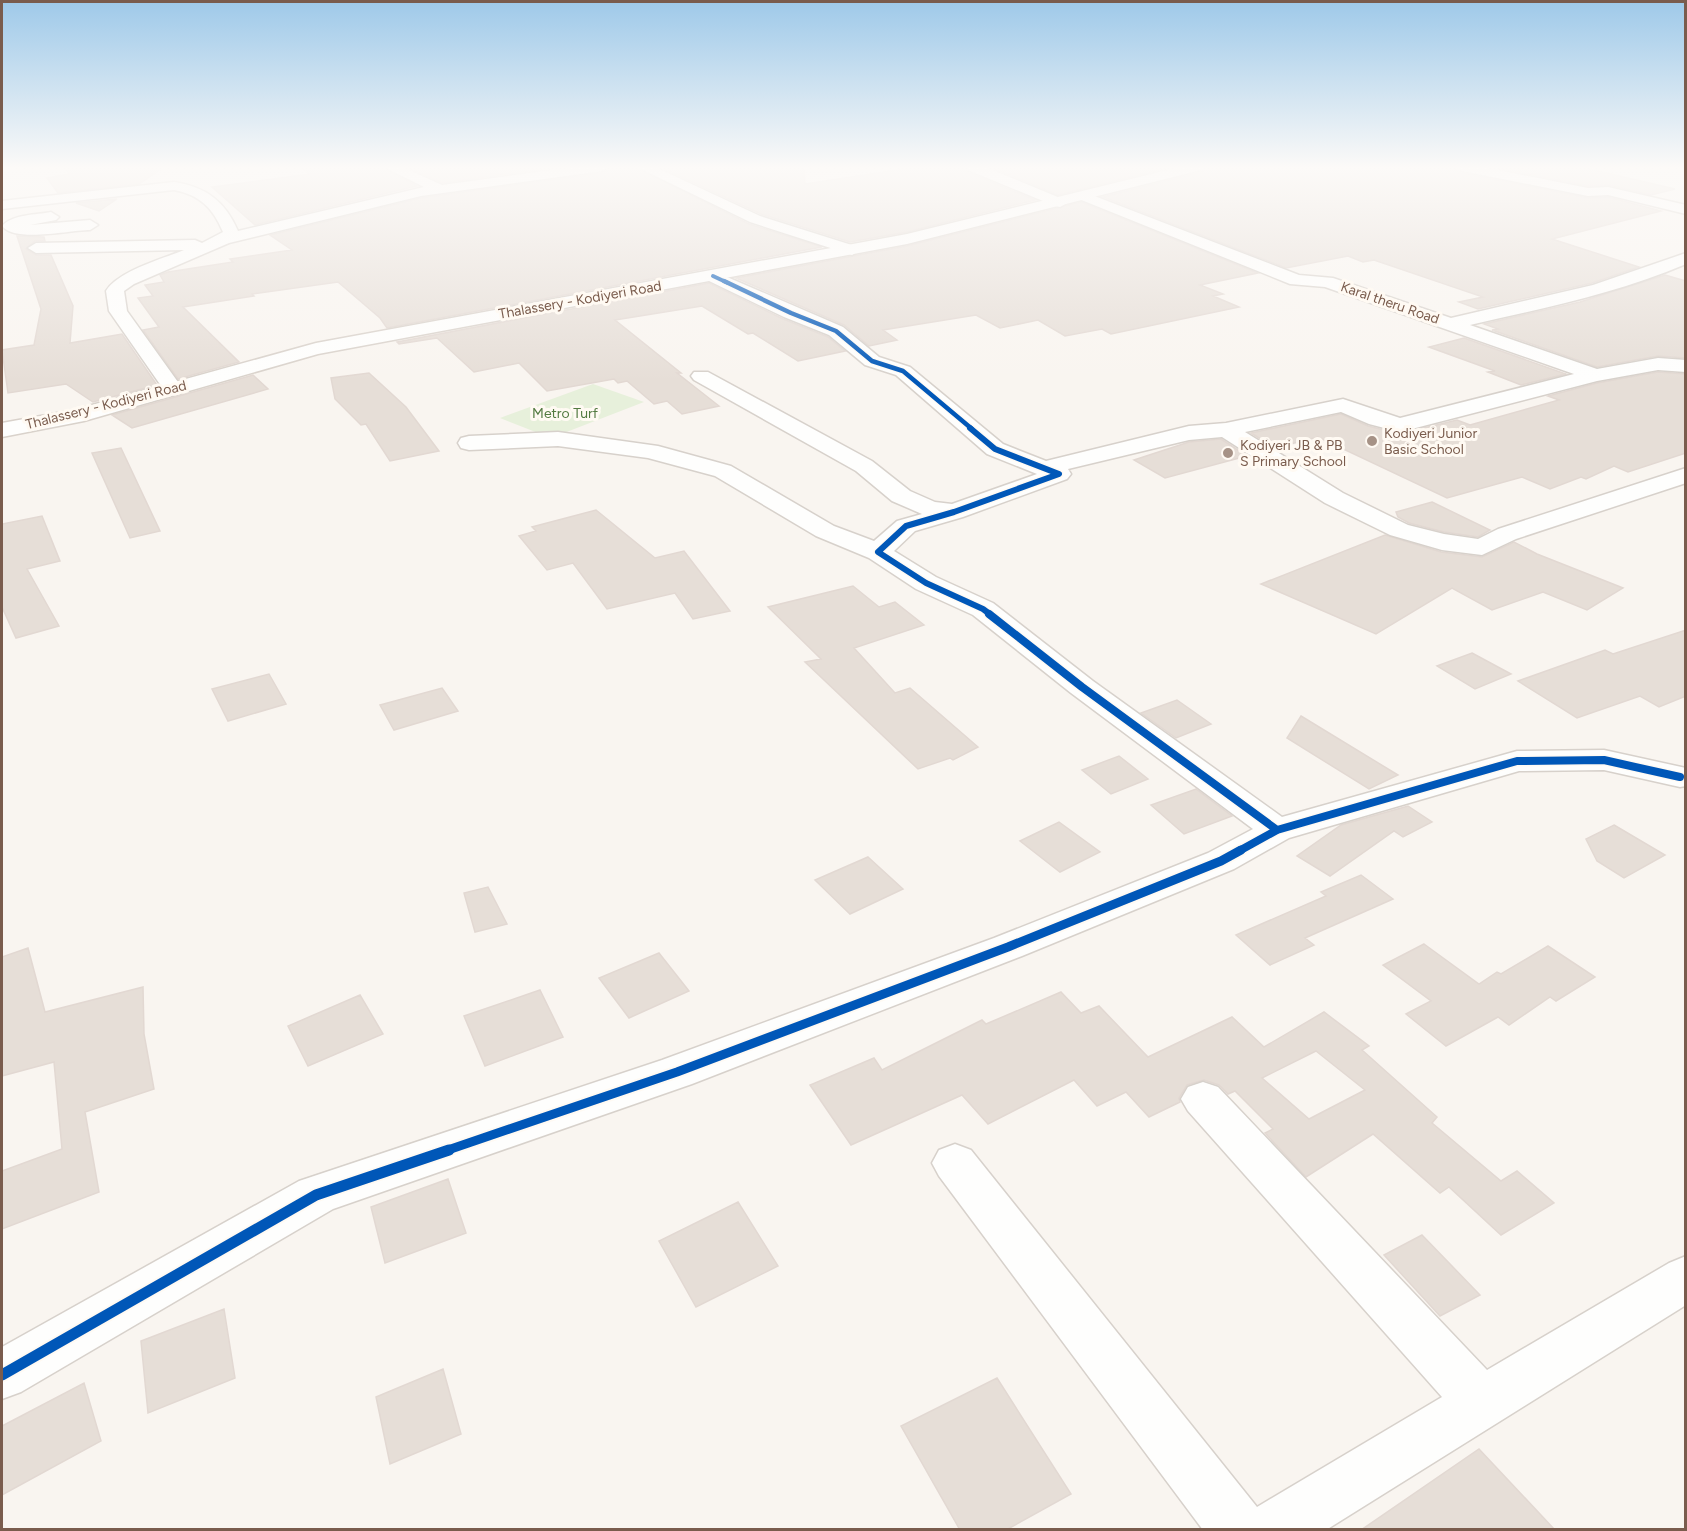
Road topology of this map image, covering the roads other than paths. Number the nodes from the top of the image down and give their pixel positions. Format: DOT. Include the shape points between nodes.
graph roads {
  1 [pos="816,238"];
  2 [pos="909,238"];
  3 [pos="1191,238"];
  4 [pos="224,239"];
  5 [pos="207,246"];
  6 [pos="16,247"];
  7 [pos="852,250"];
  8 [pos="1686,258"];
  9 [pos="713,276"];
  10 [pos="1451,324"];
  11 [pos="1686,366"];
  12 [pos="1596,375"];
  13 [pos="700,376"];
  14 [pos="173,389"];
  15 [pos="2,430"];
  16 [pos="1226,430"];
  17 [pos="469,443"];
  18 [pos="1044,468"];
  19 [pos="1686,475"];
  20 [pos="954,512"];
  21 [pos="878,552"];
  22 [pos="1680,777"];
  23 [pos="1278,831"];
  24 [pos="1203,1099"];
  25 [pos="955,1163"];
  26 [pos="1686,1278"];
  27 [pos="2,1375"];
  28 [pos="1481,1402"];
  29 [pos="1239,1530"];
  30 [pos="1272,1530"];
  1 -- 7 [label="street"];
  2 -- 7 [label="street, Thalassery - Kodiyeri Road"];
  3 -- 10 [label="street, Karal theru Road" via="1296,280 1328,282"];
  4 -- 5 [label="street"];
  5 -- 6 [label="street"];
  5 -- 14 [label="street" via="128,280 115,291 118,311"];
  7 -- 9 [label="street, Thalassery - Kodiyeri Road"];
  8 -- 10 [label="street" via="1653,273 1589,291"];
  9 -- 14 [label="street, Thalassery - Kodiyeri Road" via="351,342"];
  9 -- 18 [label="street" via="836,331 872,361 903,371 995,449"];
  10 -- 12 [label="street, Karal theru Road"];
  11 -- 12 [label="street" via="1658,364"];
  12 -- 16 [label="street" via="1400,424 1343,405"];
  13 -- 20 [label="street" via="864,466 901,496 929,508"];
  14 -- 15 [label="street, Thalassery - Kodiyeri Road" via="76,416"];
  16 -- 18 [label="street" via="1189,434"];
  16 -- 19 [label="street" via="1334,498 1399,530 1442,542 1482,547 1507,534"];
  17 -- 21 [label="street" via="558,439 650,451 723,471 825,531"];
  18 -- 20 [label="street" via="1059,474"];
  20 -- 21 [label="street" via="906,526"];
  21 -- 23 [label="street" via="926,583 983,609"];
  22 -- 23 [label="street" via="1604,760 1517,761"];
  23 -- 27 [label="street" via="1221,861 810,1022 677,1072 316,1195"];
  24 -- 28 [label="street"];
  25 -- 29 [label="street"];
  26 -- 28 [label="street"];
  28 -- 30 [label="street"];
}
